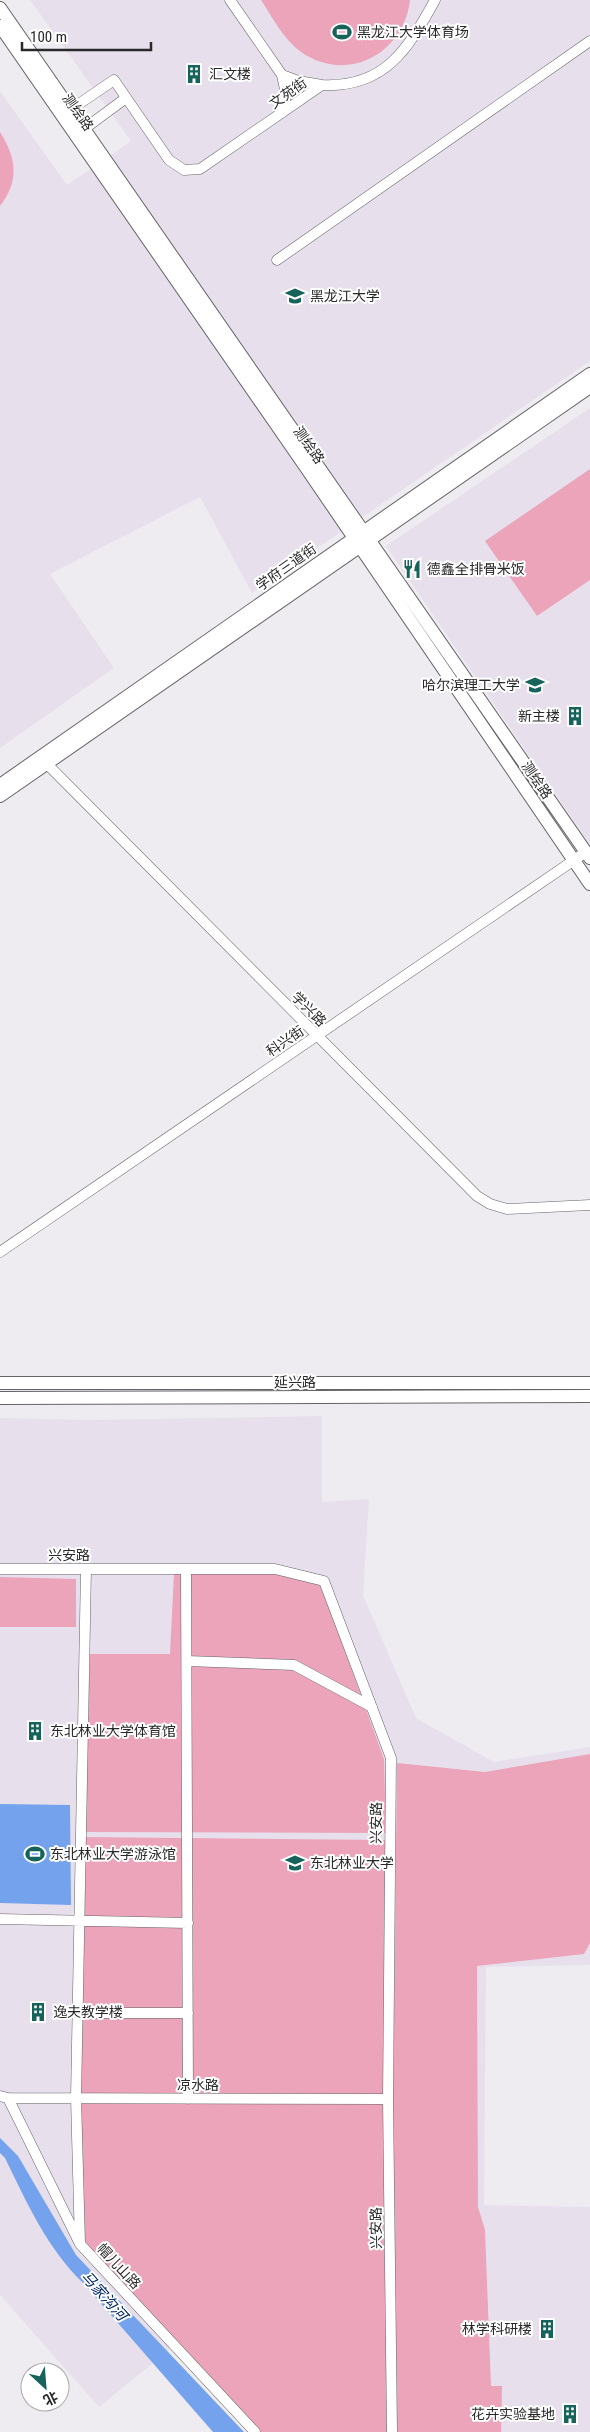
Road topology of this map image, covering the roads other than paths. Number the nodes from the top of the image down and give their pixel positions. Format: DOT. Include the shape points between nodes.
graph roads {
  1 [pos="230,0"];
  2 [pos="435,0"];
  3 [pos="0,8"];
  4 [pos="0,26"];
  5 [pos="590,41"];
  6 [pos="282,75"];
  7 [pos="322,85"];
  8 [pos="126,98"];
  9 [pos="70,110"];
  10 [pos="282,113"];
  11 [pos="84,129"];
  12 [pos="277,260"];
  13 [pos="590,374"];
  14 [pos="590,387"];
  15 [pos="361,539"];
  16 [pos="43,760"];
  17 [pos="0,785"];
  18 [pos="0,796"];
  19 [pos="588,855"];
  20 [pos="574,860"];
  21 [pos="590,884"];
  22 [pos="316,1036"];
  23 [pos="590,1206"];
  24 [pos="0,1252"];
  25 [pos="0,1383"];
  26 [pos="590,1383"];
  27 [pos="590,1396"];
  28 [pos="0,1398"];
  29 [pos="0,1569"];
  30 [pos="86,1569"];
  31 [pos="186,1569"];
  32 [pos="186,1661"];
  33 [pos="372,1707"];
  34 [pos="0,1919"];
  35 [pos="79,1921"];
  36 [pos="188,1923"];
  37 [pos="78,2013"];
  38 [pos="188,2013"];
  39 [pos="4,2097"];
  40 [pos="76,2098"];
  41 [pos="188,2098"];
  42 [pos="388,2099"];
  43 [pos="80,2244"];
  44 [pos="255,2432"];
  45 [pos="392,2432"];
  1 -- 6 [label="street"];
  2 -- 7 [label="street, 文苑街" via="412,40 389,66 367,79 335,86"];
  3 -- 9 [label="main road, 测绘路"];
  4 -- 15 [label="main road, 测绘路"];
  5 -- 12 [label="street"];
  6 -- 7 [label="street"];
  6 -- 10 [label="street" via="286,94"];
  7 -- 10 [label="street, 文苑街"];
  8 -- 9 [label="street" via="114,80"];
  8 -- 10 [label="street, 文苑街" via="169,160 179,168 191,171 207,166"];
  8 -- 11 [label="street"];
  9 -- 11 [label="main road, 测绘路"];
  11 -- 15 [label="main road, 测绘路"];
  13 -- 15 [label="main road, 学府三道街"];
  14 -- 15 [label="main road, 学府三道街"];
  15 -- 16 [label="main road, 学府三道街"];
  15 -- 19 [label="main road, 测绘路"];
  15 -- 20 [label="main road, 测绘路"];
  16 -- 17 [label="main road, 学府三道街"];
  16 -- 18 [label="main road, 学府三道街"];
  16 -- 22 [label="street, 学兴路"];
  19 -- 20 [label="street, 科兴街"];
  20 -- 21 [label="main road, 测绘路"];
  20 -- 22 [label="street, 科兴街"];
  22 -- 23 [label="street, 学兴路" via="484,1200 507,1210"];
  22 -- 24 [label="street, 科兴街"];
  25 -- 26 [label="main road, 延兴路"];
  27 -- 28 [label="main road, 延兴路"];
  29 -- 30 [label="street, 兴安路"];
  30 -- 31 [label="street, 兴安路"];
  30 -- 35 [label="street"];
  31 -- 32 [label="street"];
  31 -- 33 [label="street, 兴安路" via="275,1569 324,1582"];
  32 -- 33 [label="street" via="294,1665"];
  32 -- 36 [label="street"];
  33 -- 42 [label="street, 兴安路" via="391,1758"];
  34 -- 35 [label="street"];
  35 -- 36 [label="street"];
  35 -- 37 [label="street"];
  36 -- 38 [label="street"];
  37 -- 38 [label="street"];
  37 -- 40 [label="street"];
  38 -- 41 [label="street"];
  39 -- 40 [label="street, 凉水路"];
  39 -- 43 [label="street, 帽儿山路"];
  40 -- 41 [label="street, 凉水路"];
  40 -- 43 [label="street"];
  41 -- 42 [label="street, 凉水路"];
  42 -- 45 [label="street, 兴安路"];
  43 -- 44 [label="street, 帽儿山路"];
}
